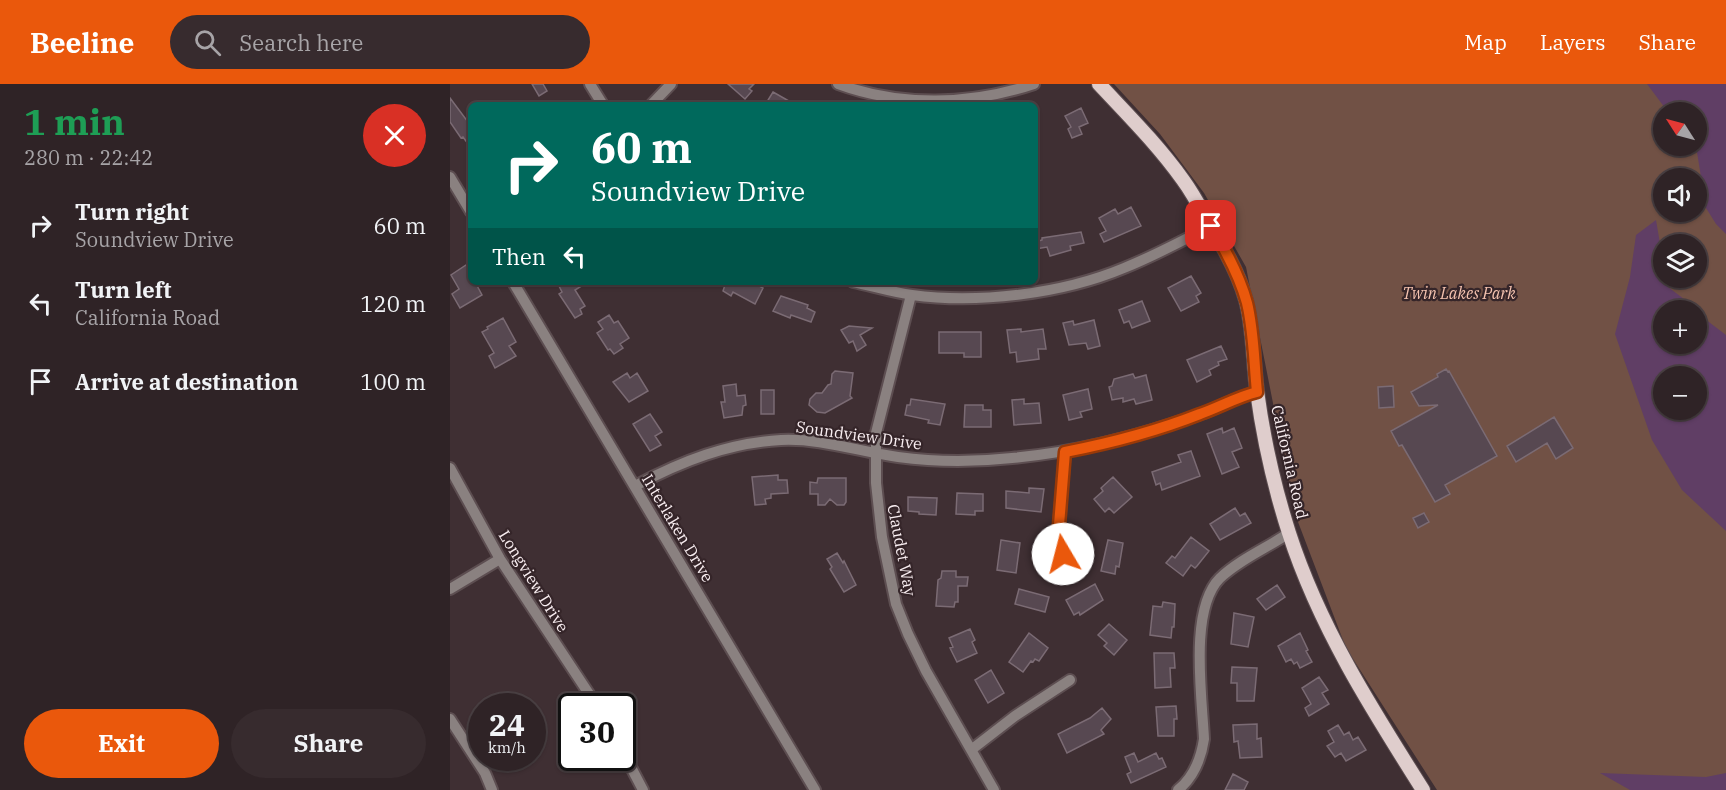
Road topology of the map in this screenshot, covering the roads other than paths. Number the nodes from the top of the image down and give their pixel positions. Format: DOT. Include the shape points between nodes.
graph roads {
  1 [pos="590,84"];
  2 [pos="671,84"];
  3 [pos="838,84"];
  4 [pos="1034,84"];
  5 [pos="1099,84"];
  6 [pos="601,102"];
  7 [pos="654,102"];
  8 [pos="450,177"];
  9 [pos="468,207"];
  10 [pos="1211,226"];
  11 [pos="515,285"];
  12 [pos="866,285"];
  13 [pos="911,295"];
  14 [pos="1257,392"];
  15 [pos="876,452"];
  16 [pos="1065,452"];
  17 [pos="450,468"];
  18 [pos="635,486"];
  19 [pos="1289,533"];
  20 [pos="1063,554"];
  21 [pos="500,559"];
  22 [pos="450,589"];
  23 [pos="1070,680"];
  24 [pos="588,693"];
  25 [pos="450,719"];
  26 [pos="971,750"];
  27 [pos="633,771"];
  28 [pos="492,790"];
  29 [pos="643,790"];
  30 [pos="815,790"];
  31 [pos="994,790"];
  32 [pos="1178,790"];
  33 [pos="1424,790"];
  1 -- 6 [label="street"];
  2 -- 7 [label="street"];
  3 -- 4 [label="street" via="880,96 944,101 1005,94"];
  5 -- 10 [label="main road, California Road" via="1159,149"];
  8 -- 9 [label="street"];
  10 -- 13 [label="street" via="1122,269 1056,288 989,297"];
  10 -- 14 [label="main road, California Road" via="1246,301"];
  11 -- 18 [label="street, Interlaken Drive"];
  12 -- 13 [label="street"];
  13 -- 15 [label="street, Claudet Way" via="876,433"];
  14 -- 16 [label="street, Soundview Drive" via="1160,428"];
  14 -- 19 [label="main road, California Road"];
  15 -- 16 [label="street, Soundview Drive" via="971,461"];
  15 -- 18 [label="street, Soundview Drive" via="802,440 748,443 701,455"];
  15 -- 26 [label="street, Claudet Way" via="878,516 896,604 919,657"];
  16 -- 20 [label="street" via="1059,525"];
  17 -- 21 [label="street, Longview Drive"];
  18 -- 30 [label="street, Interlaken Drive"];
  19 -- 32 [label="street" via="1233,567 1208,597 1200,636 1203,747 1189,779"];
  19 -- 33 [label="main road, California Road" via="1337,647"];
  21 -- 22 [label="street"];
  21 -- 24 [label="street, Longview Drive"];
  23 -- 26 [label="street"];
  25 -- 28 [label="street"];
  26 -- 31 [label="street, Claudet Way"];
  27 -- 29 [label="street"];
}
